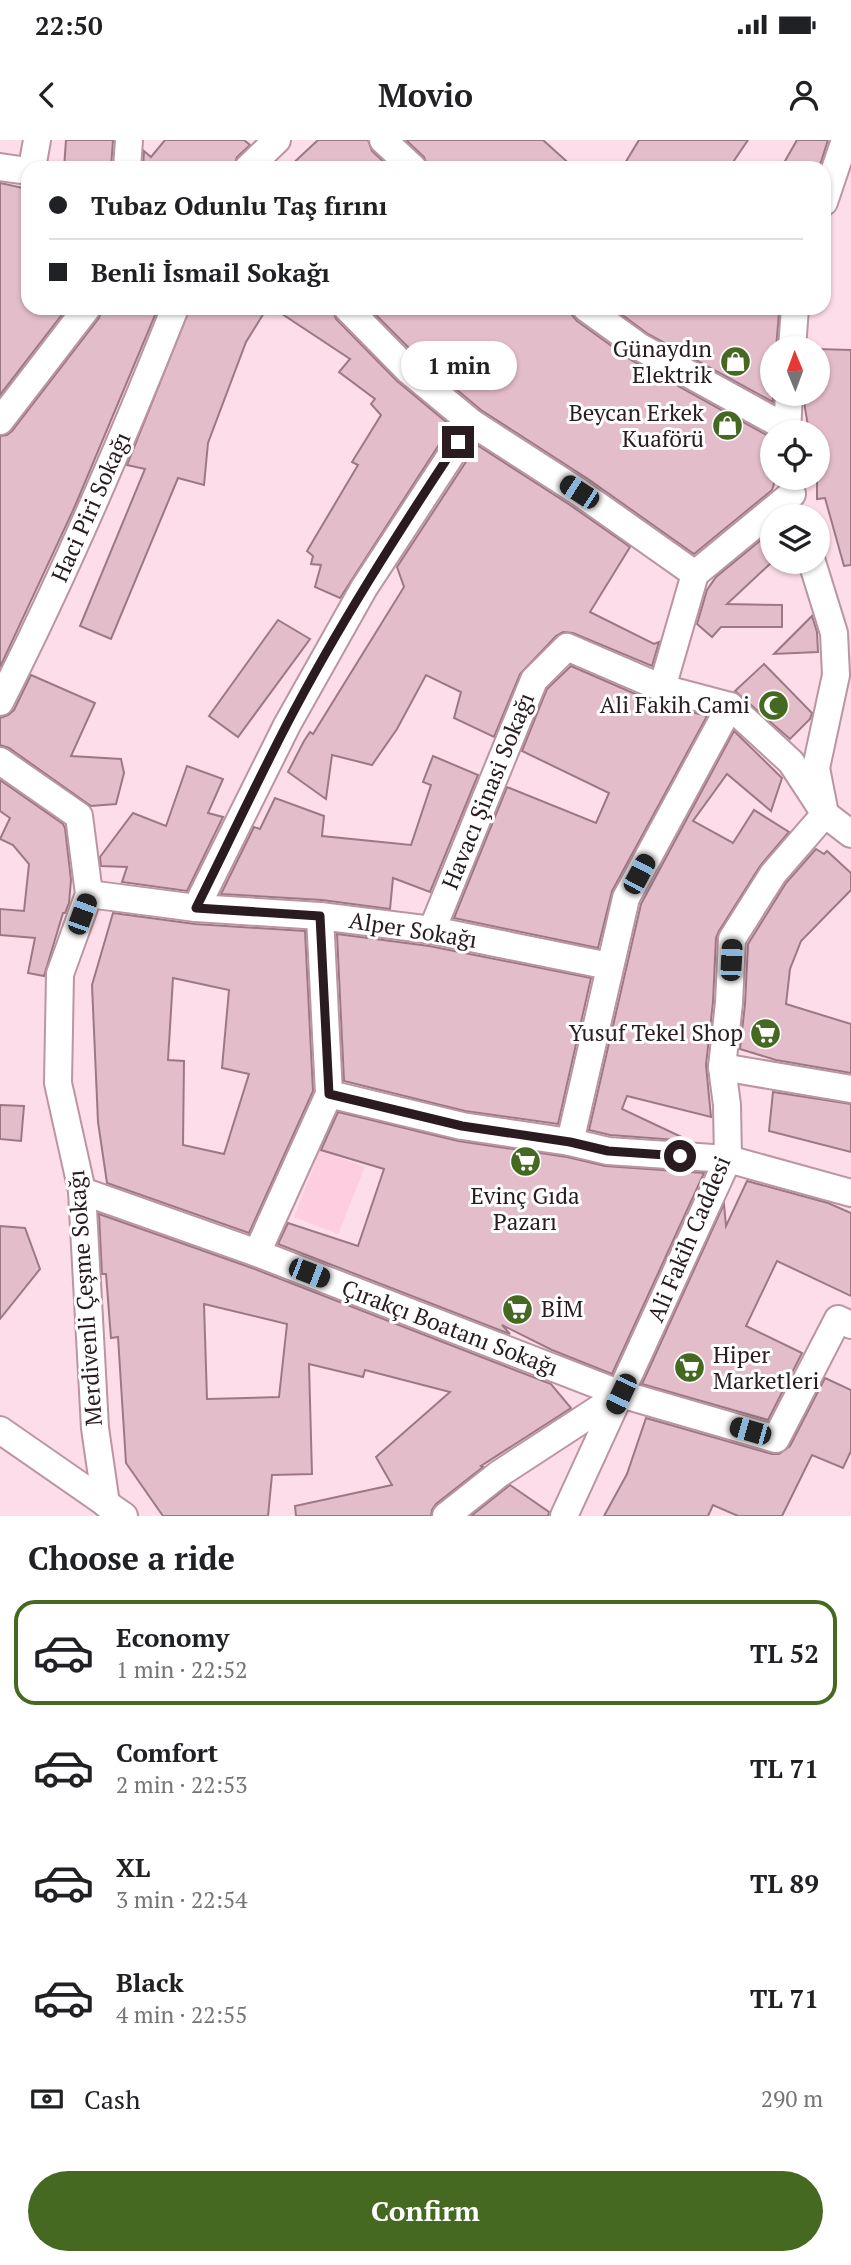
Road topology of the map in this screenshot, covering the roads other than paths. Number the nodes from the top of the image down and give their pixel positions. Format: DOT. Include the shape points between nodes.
graph roads {
  1 [pos="37,140"];
  2 [pos="129,140"];
  3 [pos="383,140"];
  4 [pos="845,140"];
  5 [pos="272,142"];
  6 [pos="33,161"];
  7 [pos="128,161"];
  8 [pos="254,161"];
  9 [pos="405,161"];
  10 [pos="0,167"];
  11 [pos="21,170"];
  12 [pos="831,181"];
  13 [pos="83,315"];
  14 [pos="171,315"];
  15 [pos="353,315"];
  16 [pos="596,315"];
  17 [pos="794,315"];
  18 [pos="793,336"];
  19 [pos="769,420"];
  20 [pos="0,421"];
  21 [pos="471,423"];
  22 [pos="793,496"];
  23 [pos="817,574"];
  24 [pos="695,575"];
  25 [pos="843,632"];
  26 [pos="662,688"];
  27 [pos="0,702"];
  28 [pos="730,706"];
  29 [pos="0,761"];
  30 [pos="825,814"];
  31 [pos="851,835"];
  32 [pos="89,894"];
  33 [pos="196,908"];
  34 [pos="320,916"];
  35 [pos="432,930"];
  36 [pos="609,966"];
  37 [pos="722,1067"];
  38 [pos="851,1089"];
  39 [pos="329,1094"];
  40 [pos="570,1142"];
  41 [pos="728,1159"];
  42 [pos="82,1191"];
  43 [pos="851,1193"];
  44 [pos="257,1253"];
  45 [pos="851,1325"];
  46 [pos="621,1394"];
  47 [pos="0,1430"];
  48 [pos="115,1510"];
  49 [pos="446,1516"];
  50 [pos="564,1516"];
  1 -- 6 [label="street"];
  2 -- 7 [label="street"];
  3 -- 9 [label="street"];
  4 -- 12 [label="street"];
  5 -- 8 [label="street"];
  10 -- 11 [label="street"];
  13 -- 20 [label="street"];
  14 -- 27 [label="street, Haci Piri Sokağı" via="117,448"];
  15 -- 21 [label="street"];
  16 -- 19 [label="street" via="640,347"];
  17 -- 18 [label="street"];
  21 -- 24 [label="street" via="579,492"];
  21 -- 33 [label="street" via="351,611 287,725"];
  22 -- 24 [label="street"];
  23 -- 25 [label="street"];
  24 -- 26 [label="street"];
  25 -- 30 [label="street" via="816,768"];
  26 -- 28 [label="street, Havacı Şinasi Sokağı"];
  26 -- 35 [label="street, Havacı Şinasi Sokağı" via="566,647 534,680"];
  28 -- 30 [label="street, Havacı Şinasi Sokağı" via="791,762"];
  28 -- 36 [label="street" via="626,898"];
  29 -- 32 [label="street, Merdivenli Çeşme Sokağı" via="79,817"];
  30 -- 31 [label="street, Havacı Şinasi Sokağı"];
  30 -- 37 [label="street, Ali Fakih Caddesi" via="773,874 732,939"];
  32 -- 33 [label="street, Alper Sokağı"];
  32 -- 42 [label="street, Merdivenli Çeşme Sokağı" via="60,974 58,1083"];
  33 -- 34 [label="street, Alper Sokağı"];
  34 -- 35 [label="street, Alper Sokağı"];
  34 -- 39 [label="street"];
  35 -- 36 [label="street, Alper Sokağı"];
  36 -- 40 [label="street"];
  37 -- 38 [label="street"];
  37 -- 41 [label="street, Ali Fakih Caddesi"];
  39 -- 40 [label="street" via="462,1126"];
  39 -- 44 [label="street"];
  40 -- 41 [label="street" via="608,1151"];
  41 -- 43 [label="street"];
  41 -- 46 [label="street, Ali Fakih Caddesi"];
  42 -- 44 [label="street, Çırakçı Boatanı Sokağı"];
  42 -- 48 [label="street, Merdivenli Çeşme Sokağı" via="95,1428"];
  44 -- 46 [label="street, Çırakçı Boatanı Sokağı"];
  45 -- 46 [label="street, Çırakçı Boatanı Sokağı" via="838,1319 776,1439"];
  46 -- 49 [label="street" via="499,1474"];
  46 -- 50 [label="street, Ali Fakih Caddesi"];
  47 -- 48 [label="street"];
}
